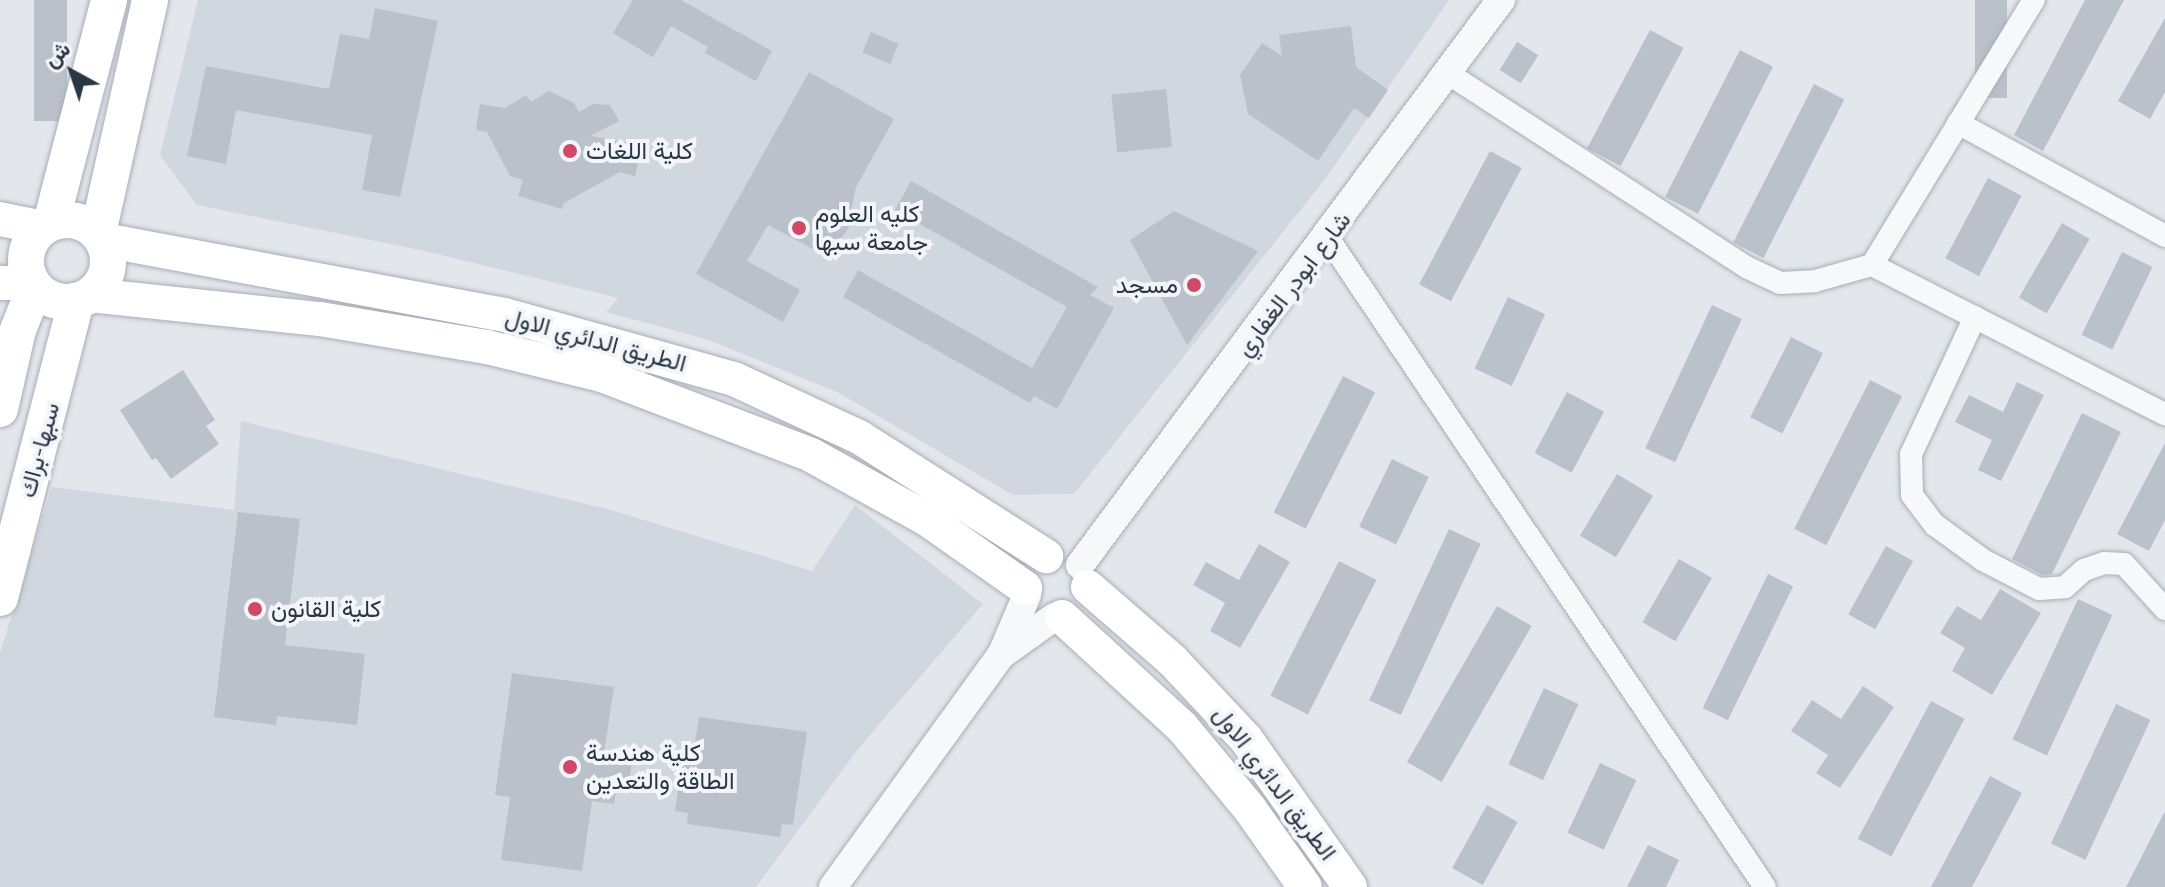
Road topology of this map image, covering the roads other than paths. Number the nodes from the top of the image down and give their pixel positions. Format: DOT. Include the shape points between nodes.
graph roads {
  1 [pos="109,0"];
  2 [pos="150,0"];
  3 [pos="1501,0"];
  4 [pos="2034,0"];
  5 [pos="1449,74"];
  6 [pos="1958,123"];
  7 [pos="0,219"];
  8 [pos="47,225"];
  9 [pos="101,236"];
  10 [pos="2165,236"];
  11 [pos="1328,238"];
  12 [pos="1872,265"];
  13 [pos="23,284"];
  14 [pos="83,298"];
  15 [pos="1975,317"];
  16 [pos="2163,407"];
  17 [pos="0,409"];
  18 [pos="1046,556"];
  19 [pos="1084,576"];
  20 [pos="1026,591"];
  21 [pos="0,598"];
  22 [pos="2165,609"];
  23 [pos="1058,617"];
  24 [pos="1001,655"];
  25 [pos="833,887"];
  26 [pos="1305,887"];
  27 [pos="1350,887"];
  28 [pos="1765,887"];
  1 -- 8 [label="highway"];
  2 -- 9 [label="highway"];
  3 -- 5 [label="street, شارع ابودر الغفاري"];
  4 -- 6 [label="street"];
  5 -- 11 [label="street, شارع ابودر الغفاري"];
  5 -- 12 [label="street" via="1748,268 1780,283 1815,281"];
  6 -- 10 [label="street"];
  6 -- 12 [label="street"];
  7 -- 8 [label="main road"];
  8 -- 9 [label="highway" via="71,219"];
  8 -- 13 [label="highway" via="26,260"];
  9 -- 14 [label="highway" via="109,264"];
  9 -- 18 [label="main road, الطريق الدائري الاول" via="505,315 720,375 859,437"];
  11 -- 19 [label="street, شارع ابودر الغفاري"];
  11 -- 28 [label="street"];
  12 -- 15 [label="street"];
  13 -- 14 [label="highway" via="54,300"];
  13 -- 17 [label="highway, سبها-براك"];
  14 -- 20 [label="main road, الطريق الدائري الاول" via="320,319 487,347 602,375 712,413 824,462 927,519"];
  14 -- 21 [label="highway, سبها-براك"];
  15 -- 16 [label="street"];
  15 -- 22 [label="street" via="1911,454 1912,495 1935,525 1983,560 2039,589 2065,587 2084,570 2104,563 2124,564 2157,594"];
  18 -- 19 [label="main road" via="1064,555"];
  18 -- 20 [label="main road" via="1030,569"];
  19 -- 23 [label="main road" via="1083,603"];
  19 -- 27 [label="main road, الطريق الدائري الاول" via="1246,739"];
  20 -- 23 [label="main road" via="1037,610"];
  20 -- 24 [label="street"];
  23 -- 24 [label="street"];
  23 -- 26 [label="main road, الطريق الدائري الاول" via="1182,727"];
  24 -- 25 [label="street"];
}
